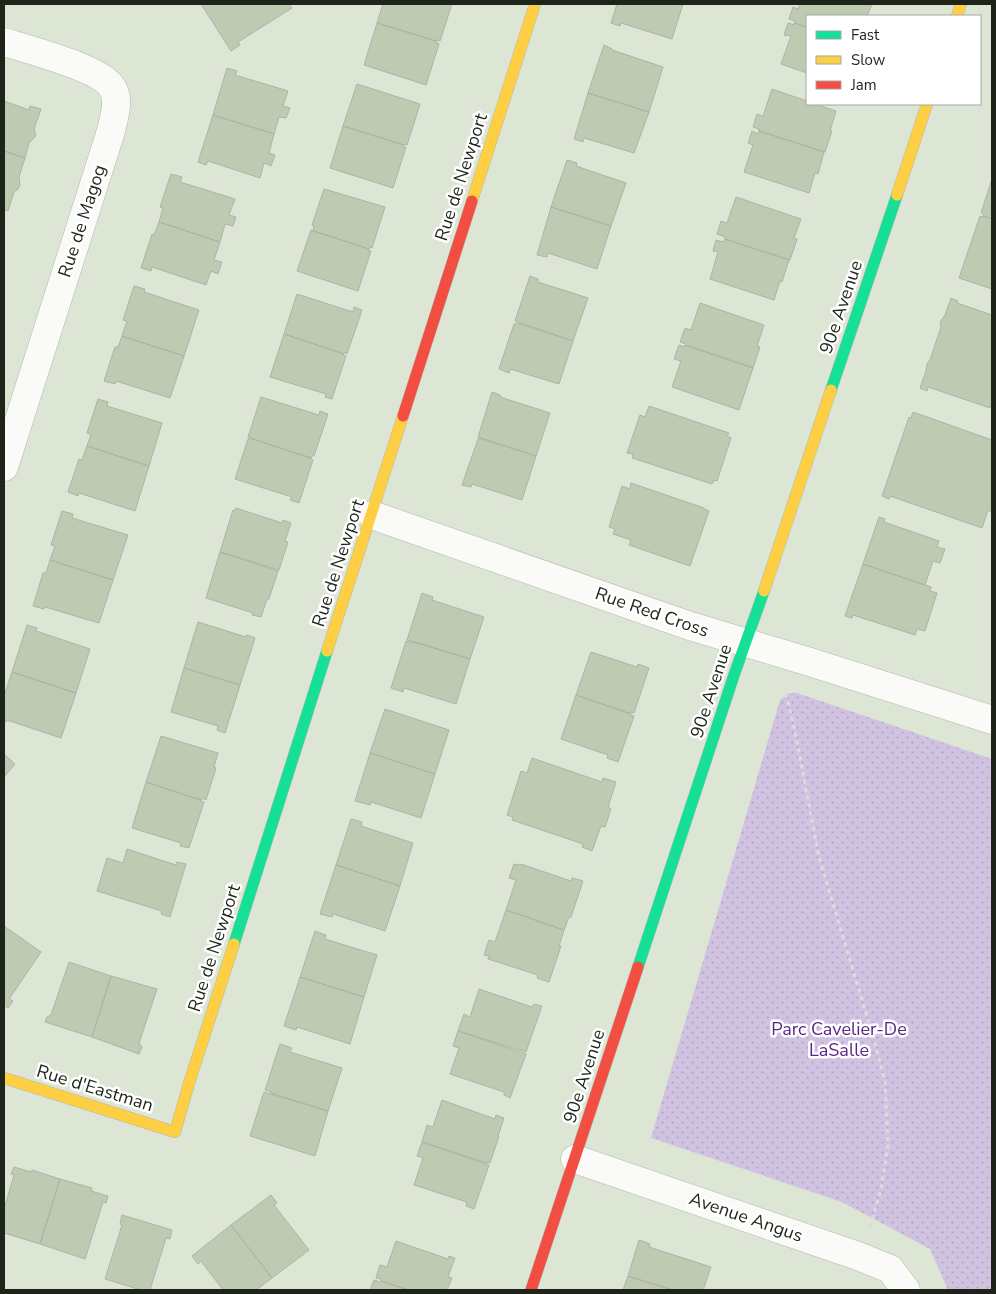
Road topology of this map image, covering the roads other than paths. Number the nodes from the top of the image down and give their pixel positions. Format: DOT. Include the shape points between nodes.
graph roads {
  1 [pos="535,4"];
  2 [pos="4,42"];
  3 [pos="927,105"];
  4 [pos="4,467"];
  5 [pos="372,515"];
  6 [pos="746,643"];
  7 [pos="992,720"];
  8 [pos="4,1078"];
  9 [pos="175,1132"];
  10 [pos="575,1159"];
  11 [pos="531,1290"];
  12 [pos="906,1290"];
  1 -- 5 [label="street, Rue de Newport"];
  2 -- 4 [label="street, Rue de Magog" via="101,77 112,86 116,99 111,131"];
  3 -- 6 [label="street, 90e Avenue"];
  5 -- 6 [label="street, Rue Red Cross"];
  5 -- 9 [label="street, Rue de Newport"];
  6 -- 7 [label="street, Rue Red Cross"];
  6 -- 10 [label="street, 90e Avenue"];
  8 -- 9 [label="street, Rue d'Eastman"];
  10 -- 11 [label="street, 90e Avenue"];
  10 -- 12 [label="street, Avenue Angus" via="858,1256 890,1269"];
}
